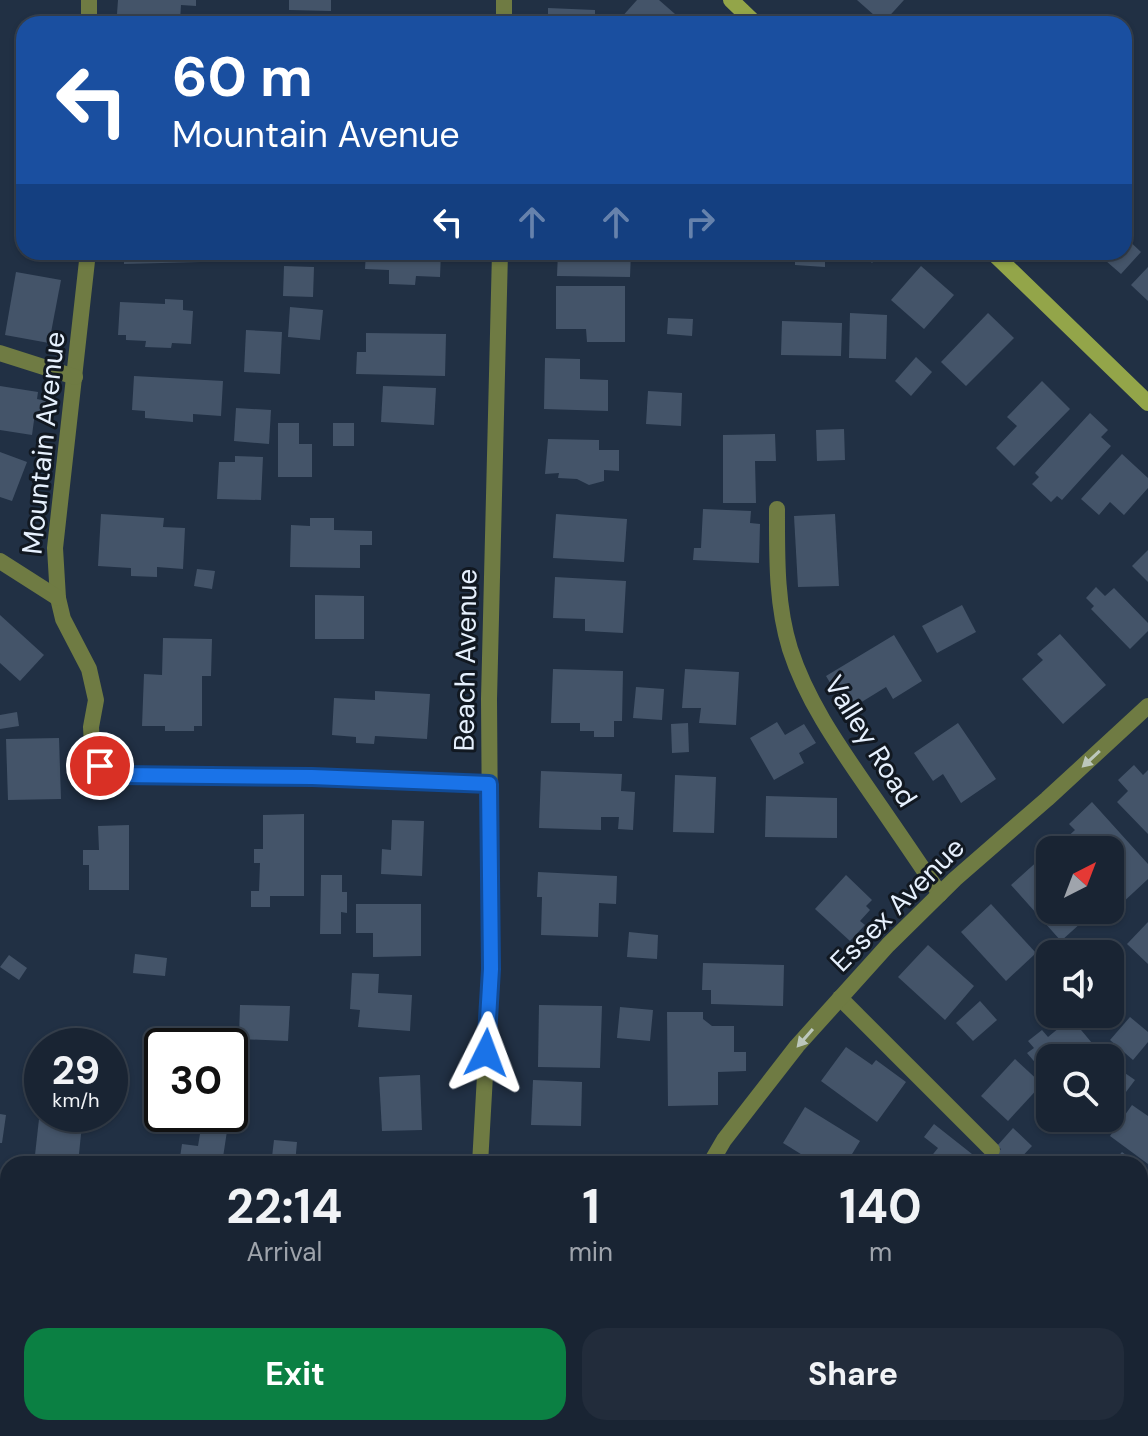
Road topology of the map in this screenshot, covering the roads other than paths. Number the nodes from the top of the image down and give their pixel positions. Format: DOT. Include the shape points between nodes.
graph roads {
  1 [pos="731,0"];
  2 [pos="748,16"];
  3 [pos="87,260"];
  4 [pos="500,260"];
  5 [pos="1000,260"];
  6 [pos="0,353"];
  7 [pos="75,377"];
  8 [pos="1148,403"];
  9 [pos="777,509"];
  10 [pos="0,561"];
  11 [pos="58,598"];
  12 [pos="1148,706"];
  13 [pos="489,784"];
  14 [pos="940,894"];
  15 [pos="840,998"];
  16 [pos="992,1150"];
  17 [pos="480,1156"];
  18 [pos="715,1156"];
  1 -- 2 [label="main road"];
  3 -- 7 [label="street, Mountain Avenue"];
  4 -- 13 [label="street, Beach Avenue"];
  5 -- 8 [label="main road"];
  6 -- 7 [label="street"];
  7 -- 11 [label="street, Mountain Avenue" via="55,548"];
  9 -- 14 [label="street, Valley Road" via="782,611 806,689 831,736"];
  10 -- 11 [label="street"];
  11 -- 13 [label="street, Mountain Avenue" via="89,669 96,700 92,745 100,766 119,775"];
  12 -- 14 [label="street, Essex Avenue, one-way"];
  13 -- 17 [label="street, Beach Avenue" via="491,969"];
  14 -- 15 [label="street, Essex Avenue"];
  15 -- 16 [label="street"];
  15 -- 18 [label="street, Essex Avenue, one-way"];
}
